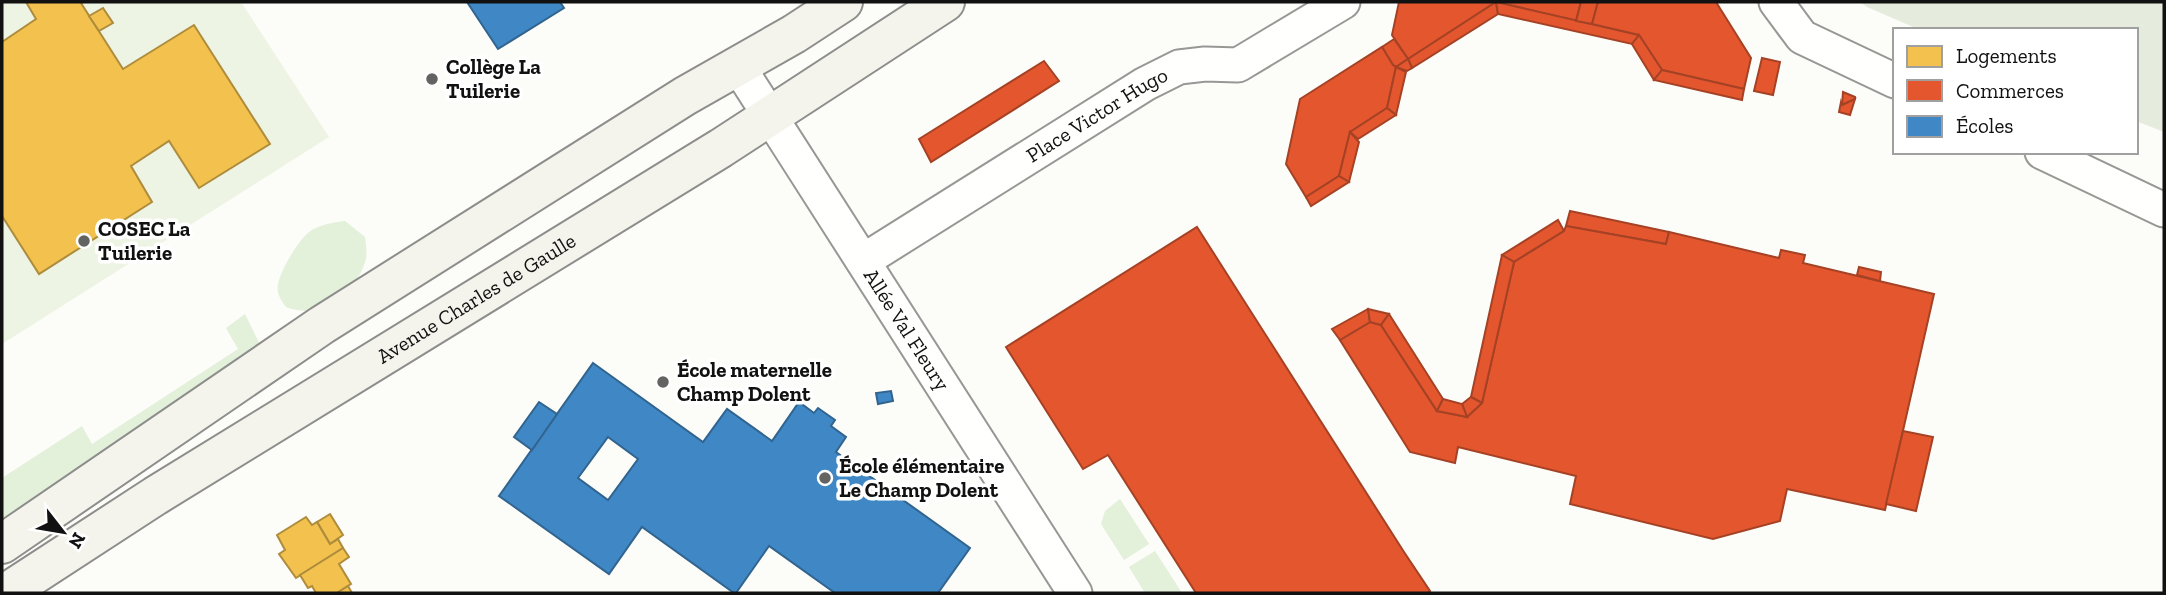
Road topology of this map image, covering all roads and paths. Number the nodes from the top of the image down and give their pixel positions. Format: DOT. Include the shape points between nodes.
graph roads {
  1 [pos="843,2"];
  2 [pos="945,2"];
  3 [pos="1343,2"];
  4 [pos="1776,2"];
  5 [pos="738,66"];
  6 [pos="1893,80"];
  7 [pos="770,116"];
  8 [pos="2046,154"];
  9 [pos="2164,210"];
  10 [pos="863,261"];
  11 [pos="2,544"];
  12 [pos="6,593"];
  13 [pos="1075,593"];
  1 -- 5 [label="main road"];
  2 -- 7 [label="main road, Avenue Charles de Gaulle"];
  3 -- 10 [label="street, Place Victor Hugo" via="1238,65 1179,67 1145,84"];
  4 -- 6 [label="street" via="1801,37"];
  5 -- 7 [label="street, Allée Val Fleury"];
  5 -- 11 [label="main road" via="323,326"];
  7 -- 10 [label="street, Allée Val Fleury"];
  7 -- 12 [label="main road, Avenue Charles de Gaulle"];
  8 -- 9 [label="street"];
  10 -- 13 [label="street, Allée Val Fleury"];
}
